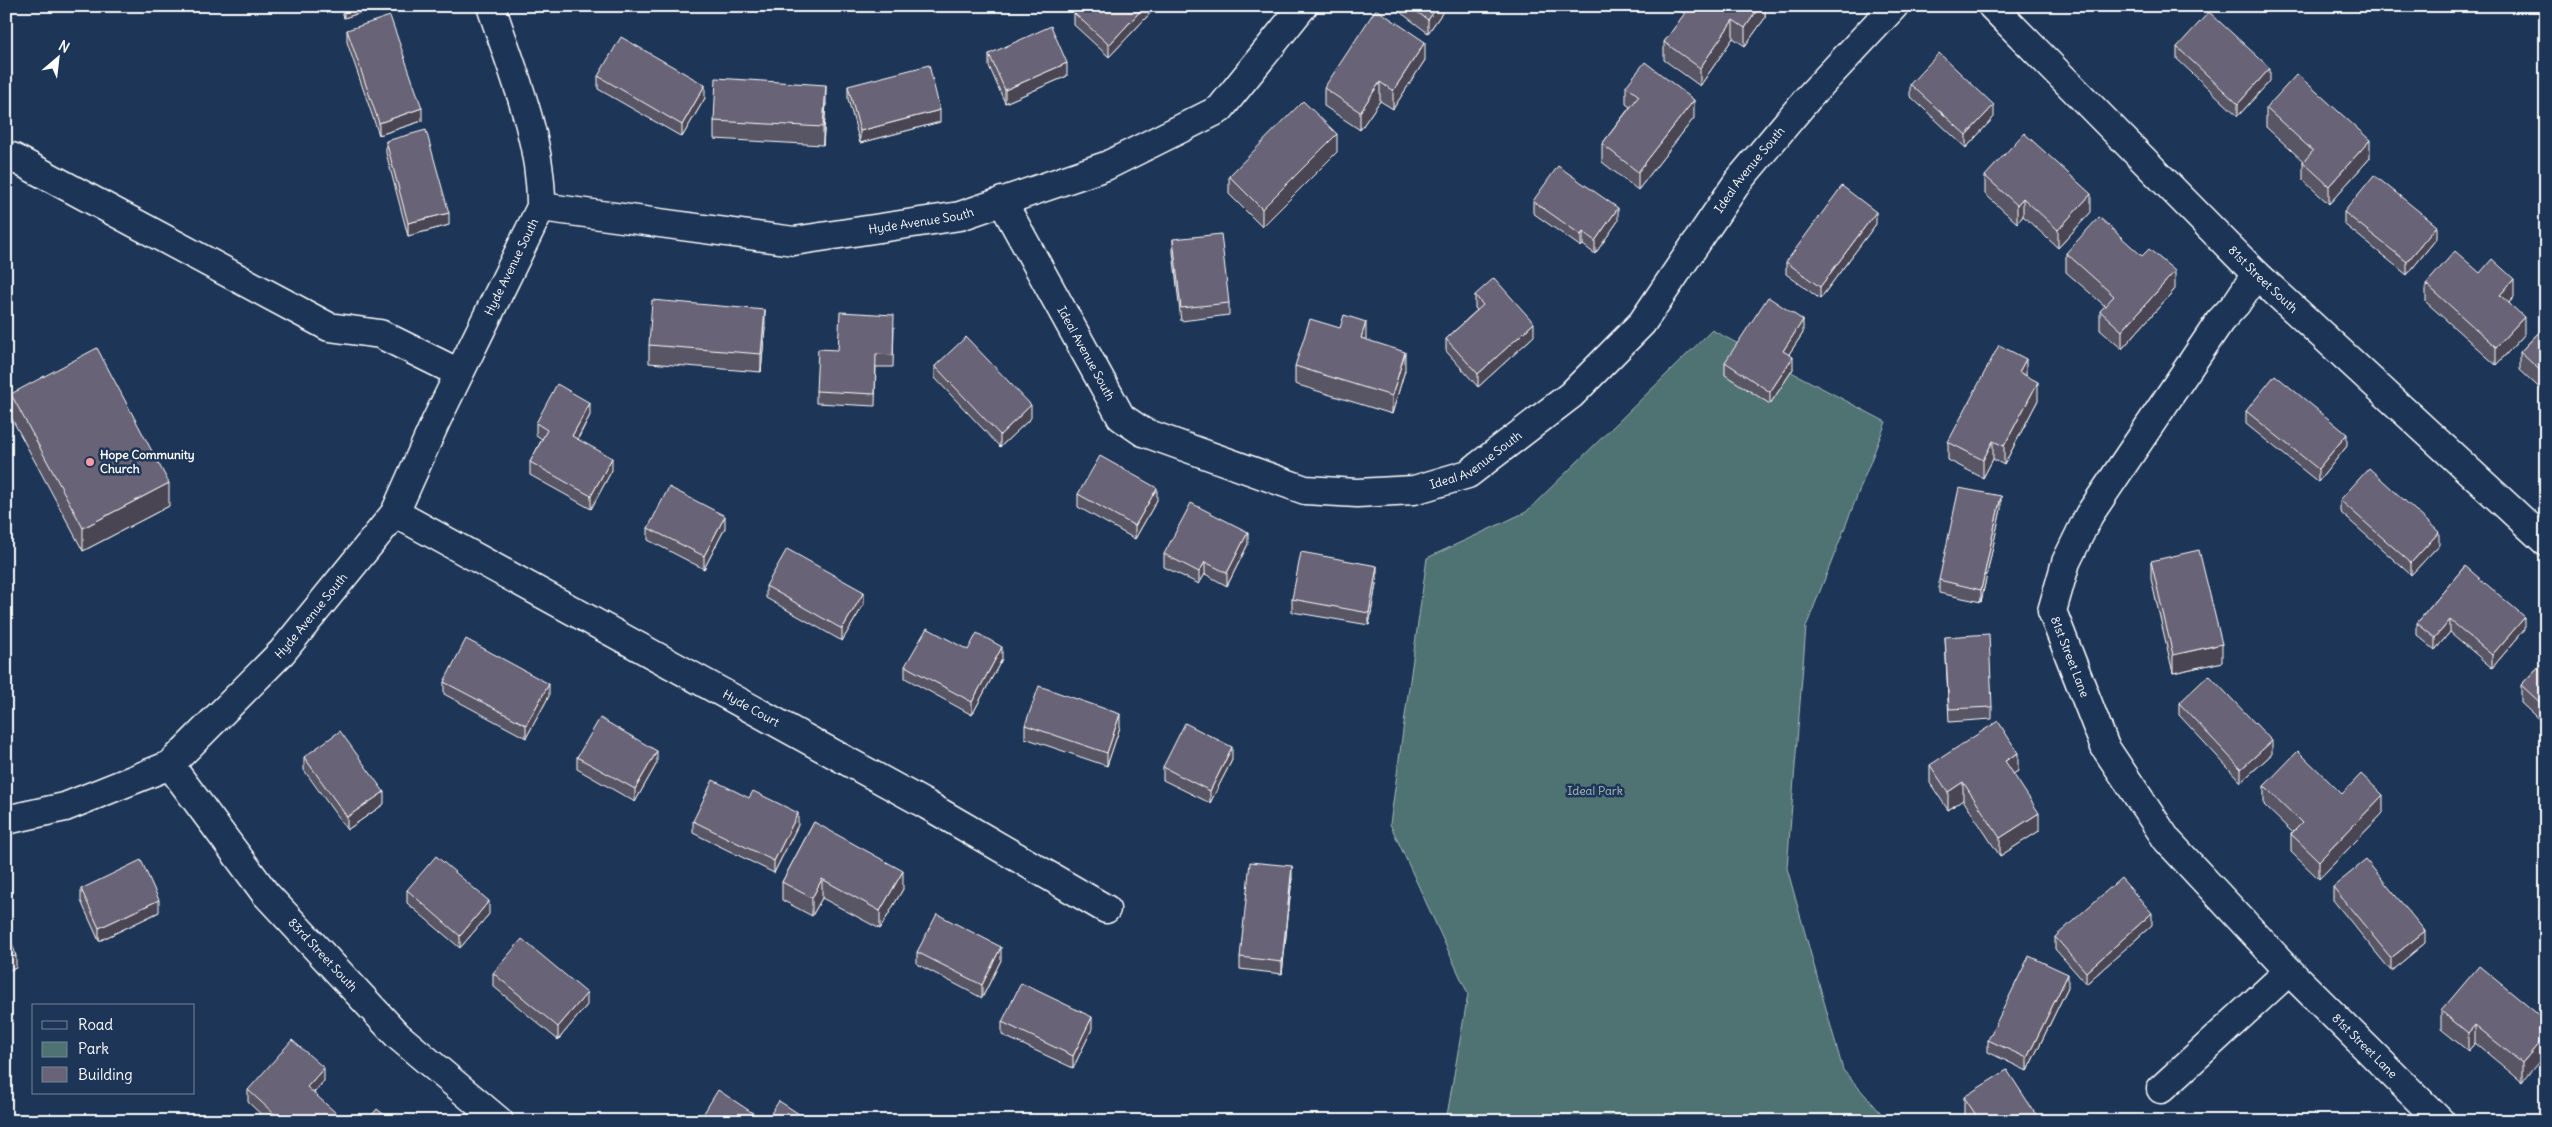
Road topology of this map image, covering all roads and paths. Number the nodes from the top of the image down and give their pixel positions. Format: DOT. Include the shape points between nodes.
graph roads {
  1 [pos="491,6"];
  2 [pos="1303,6"];
  3 [pos="1894,6"];
  4 [pos="1992,6"];
  5 [pos="12,157"];
  6 [pos="1002,201"];
  7 [pos="541,207"];
  8 [pos="2256,274"];
  9 [pos="460,373"];
  10 [pos="395,513"];
  11 [pos="2546,542"];
  12 [pos="170,765"];
  13 [pos="6,820"];
  14 [pos="1106,909"];
  15 [pos="2289,971"];
  16 [pos="2161,1089"];
  17 [pos="499,1121"];
  18 [pos="2440,1121"];
  1 -- 7 [label="street" via="523,106 542,181"];
  2 -- 6 [label="street, Hyde Avenue South" via="1220,109 1106,166"];
  3 -- 6 [label="street, Ideal Avenue South" via="1808,98 1739,180 1642,323 1571,395 1468,474 1414,490 1356,493 1306,490 1143,432 1121,417"];
  4 -- 8 [label="street, 81st Street South"];
  5 -- 9 [label="street" via="329,327 380,334"];
  6 -- 7 [label="street, Hyde Avenue South" via="960,216 794,241"];
  7 -- 9 [label="street, Hyde Avenue South"];
  8 -- 11 [label="street, 81st Street South"];
  8 -- 15 [label="street, 81st Street Lane" via="2220,321 2089,515 2066,562 2052,611 2105,747 2167,840"];
  9 -- 10 [label="street, Hyde Avenue South"];
  10 -- 12 [label="street, Hyde Avenue South" via="282,652"];
  10 -- 14 [label="street, Hyde Court" via="918,800"];
  12 -- 13 [label="street, Hyde Avenue South" via="65,807"];
  12 -- 17 [label="street, 83rd Street South" via="272,900 398,1036"];
  15 -- 16 [label="street"];
  15 -- 18 [label="street, 81st Street Lane"];
}
